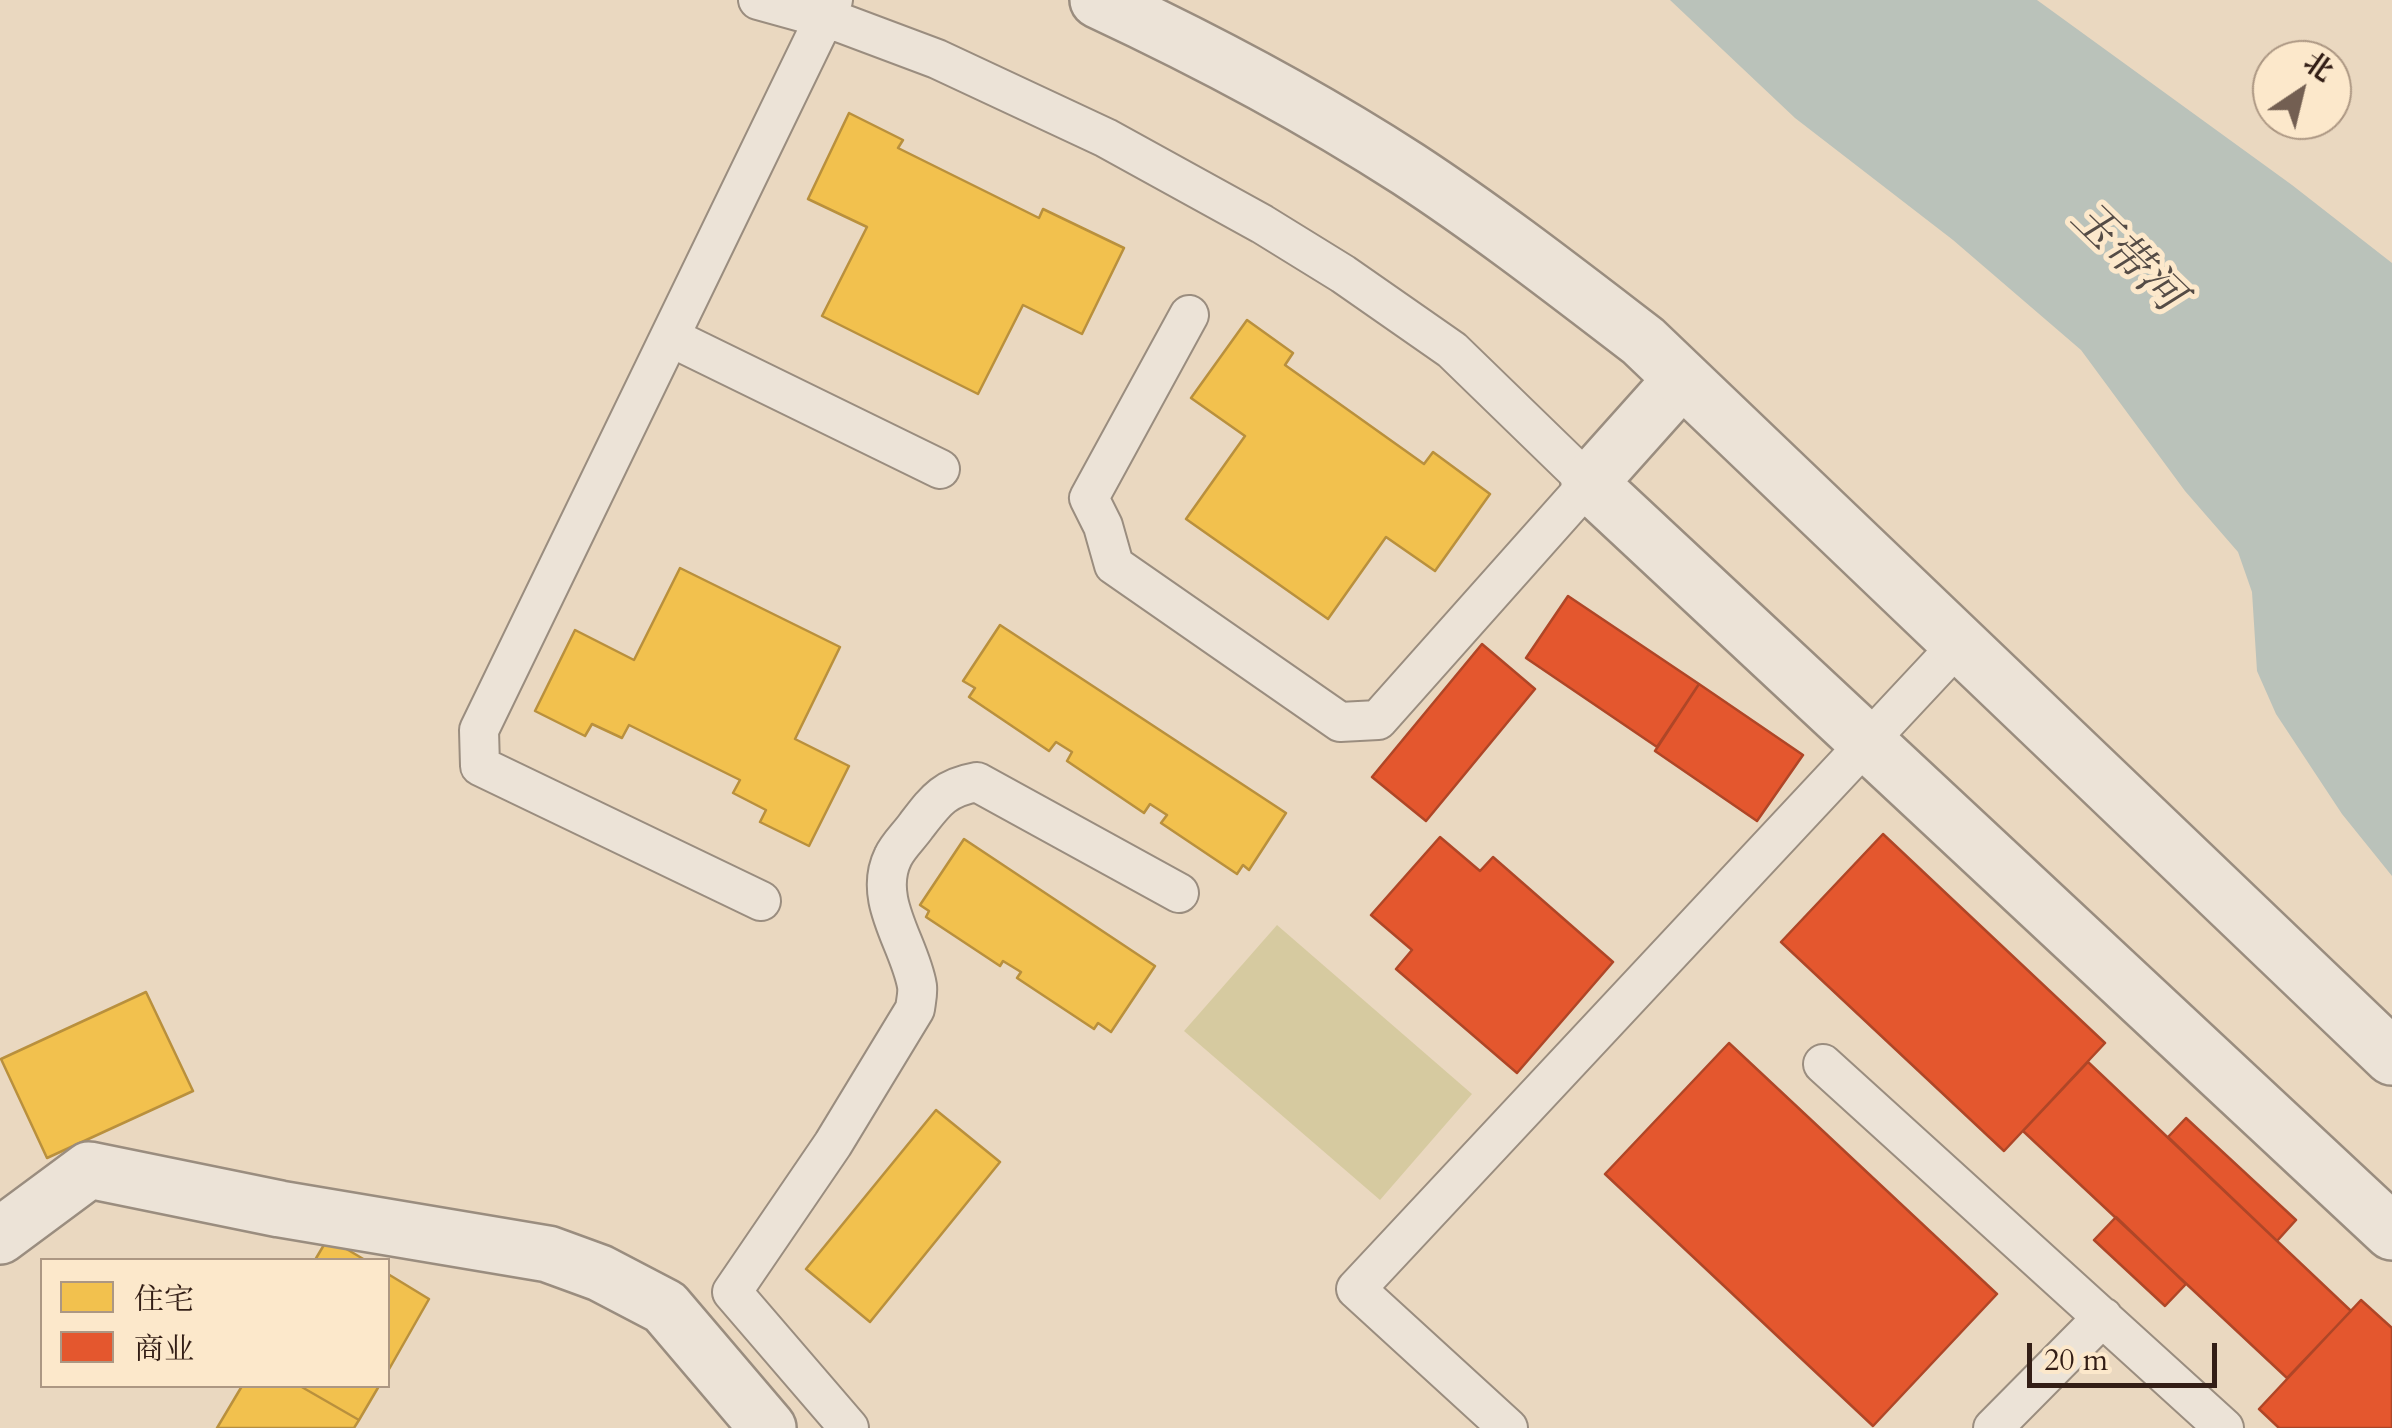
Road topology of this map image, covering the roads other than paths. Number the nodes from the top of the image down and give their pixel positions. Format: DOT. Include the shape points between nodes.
graph roads {
  1 [pos="758,0"];
  2 [pos="1098,0"];
  3 [pos="829,9"];
  4 [pos="1189,314"];
  5 [pos="670,337"];
  6 [pos="1682,379"];
  7 [pos="940,469"];
  8 [pos="1589,483"];
  9 [pos="1960,644"];
  10 [pos="1868,742"];
  11 [pos="1180,893"];
  12 [pos="761,901"];
  13 [pos="2392,1057"];
  14 [pos="1823,1064"];
  15 [pos="2392,1232"];
  16 [pos="0,1236"];
  17 [pos="2103,1318"];
  18 [pos="768,1428"];
  19 [pos="849,1428"];
  20 [pos="1508,1428"];
  21 [pos="1994,1428"];
  22 [pos="2224,1428"];
  1 -- 3 [label="lane"];
  2 -- 6 [label="street" via="1325,117 1411,171 1614,318"];
  3 -- 5 [label="lane"];
  3 -- 8 [label="lane" via="1089,130 1343,274 1452,350"];
  4 -- 8 [label="lane" via="1088,498 1114,564 1340,722 1378,720"];
  5 -- 7 [label="lane"];
  5 -- 12 [label="lane" via="479,730 480,766"];
  6 -- 8 [label="street"];
  6 -- 9 [label="street"];
  8 -- 10 [label="street"];
  9 -- 10 [label="lane"];
  9 -- 13 [label="street"];
  10 -- 15 [label="street"];
  10 -- 20 [label="lane" via="1356,1288"];
  11 -- 19 [label="lane" via="978,782 939,796 893,856 887,896 918,990 915,1009 732,1292"];
  14 -- 17 [label="lane"];
  16 -- 18 [label="street" via="89,1170 548,1254 665,1308"];
  17 -- 21 [label="lane"];
  17 -- 22 [label="lane"];
}
